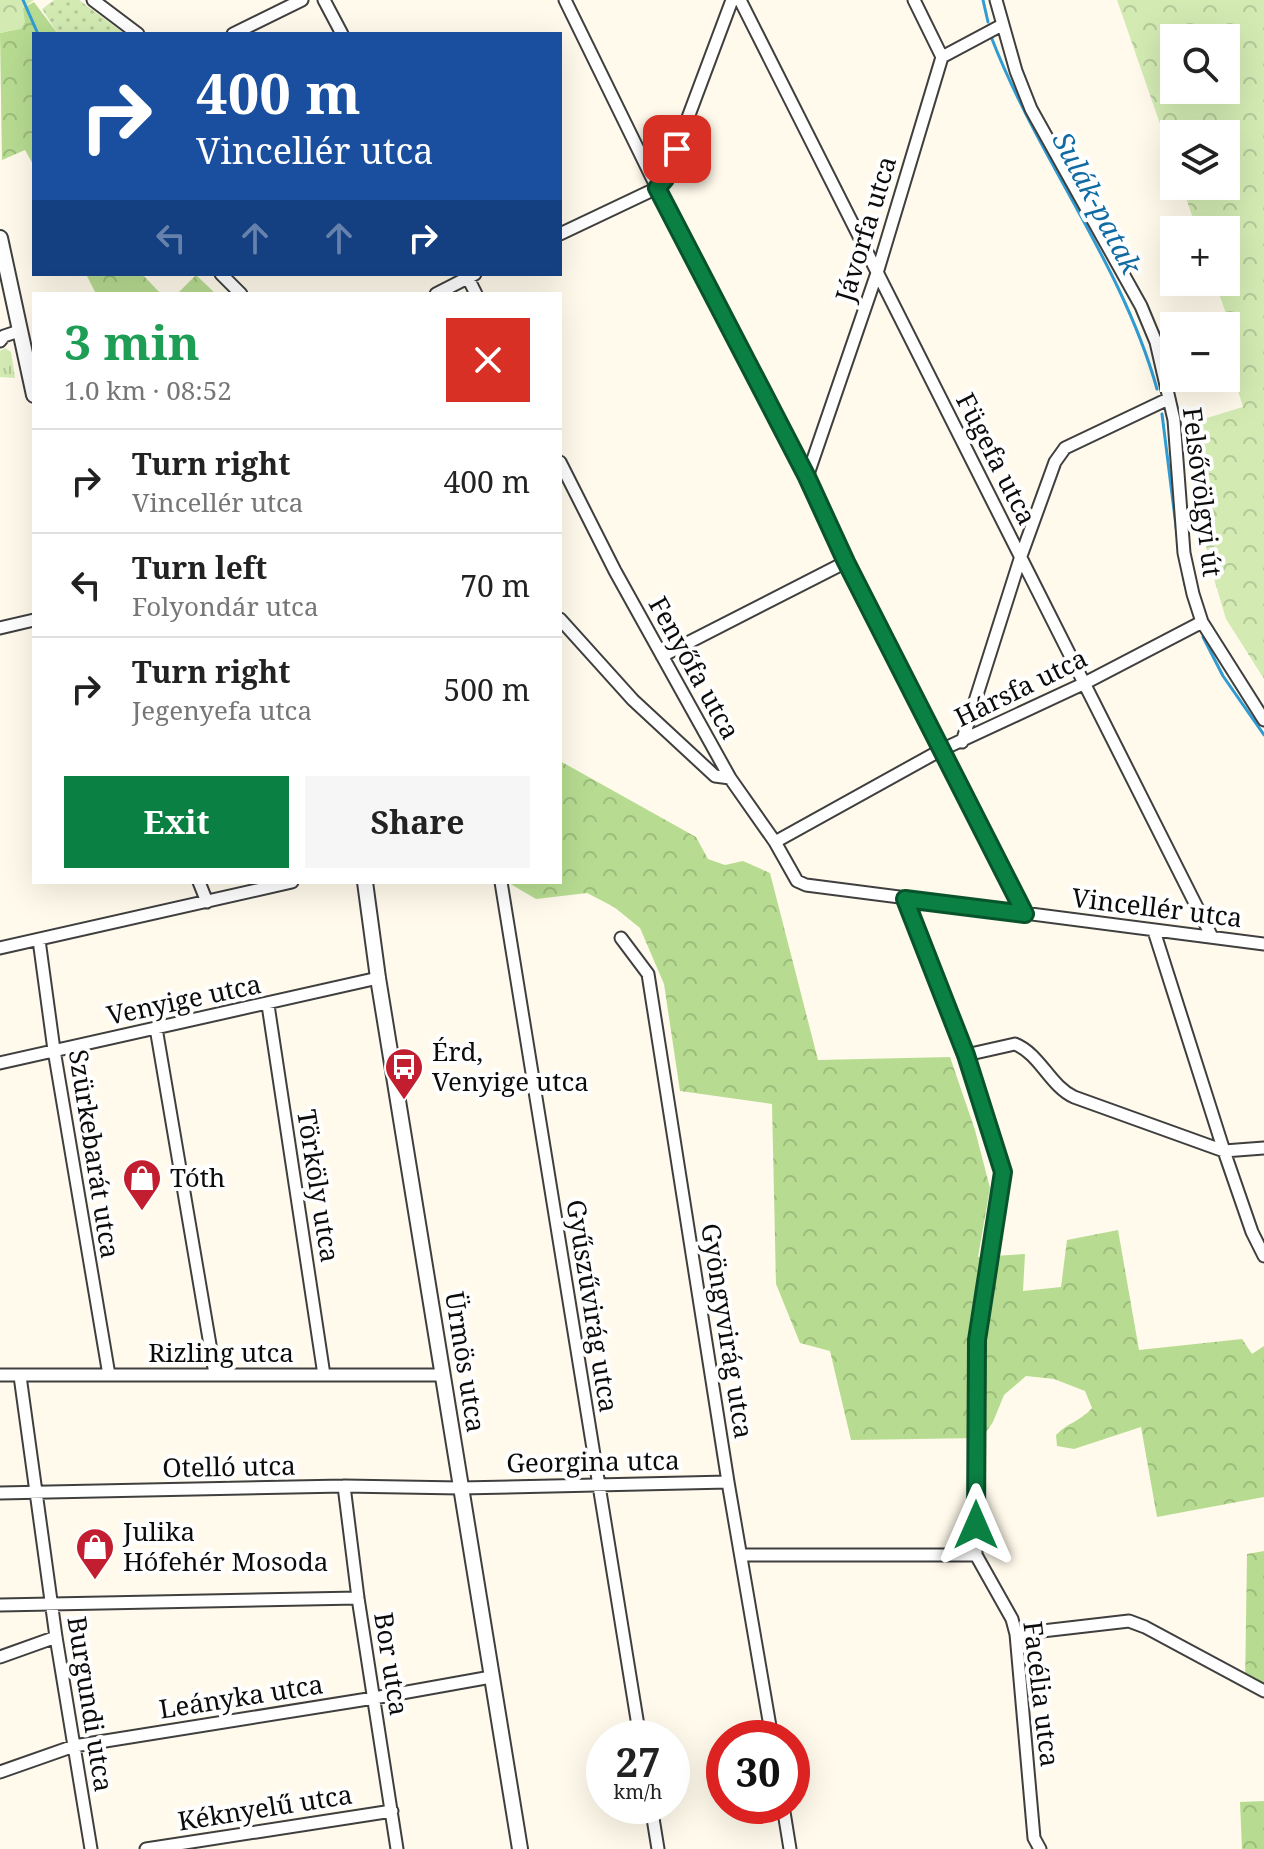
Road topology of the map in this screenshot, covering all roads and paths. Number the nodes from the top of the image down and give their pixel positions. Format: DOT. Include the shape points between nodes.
graph roads {
  1 [pos="93,0"];
  2 [pos="302,0"];
  3 [pos="324,0"];
  4 [pos="565,0"];
  5 [pos="732,0"];
  6 [pos="740,0"];
  7 [pos="914,0"];
  8 [pos="996,0"];
  9 [pos="1002,25"];
  10 [pos="135,32"];
  11 [pos="237,32"];
  12 [pos="341,32"];
  13 [pos="942,57"];
  14 [pos="657,188"];
  15 [pos="562,233"];
  16 [pos="0,238"];
  17 [pos="877,273"];
  18 [pos="223,276"];
  19 [pos="468,276"];
  20 [pos="239,292"];
  21 [pos="440,292"];
  22 [pos="19,331"];
  23 [pos="0,341"];
  24 [pos="32,386"];
  25 [pos="1168,399"];
  26 [pos="562,466"];
  27 [pos="807,477"];
  28 [pos="1021,556"];
  29 [pos="846,562"];
  30 [pos="32,620"];
  31 [pos="562,621"];
  32 [pos="1202,622"];
  33 [pos="0,628"];
  34 [pos="662,656"];
  35 [pos="1085,683"];
  36 [pos="1264,720"];
  37 [pos="962,742"];
  38 [pos="941,750"];
  39 [pos="730,778"];
  40 [pos="775,842"];
  41 [pos="200,884"];
  42 [pos="284,884"];
  43 [pos="365,884"];
  44 [pos="501,884"];
  45 [pos="806,885"];
  46 [pos="905,899"];
  47 [pos="207,902"];
  48 [pos="1025,914"];
  49 [pos="1154,931"];
  50 [pos="1212,937"];
  51 [pos="621,938"];
  52 [pos="39,940"];
  53 [pos="1264,944"];
  54 [pos="1,946"];
  55 [pos="378,978"];
  56 [pos="268,1005"];
  57 [pos="156,1028"];
  58 [pos="54,1050"];
  59 [pos="966,1055"];
  60 [pos="0,1063"];
  61 [pos="1264,1148"];
  62 [pos="1224,1151"];
  63 [pos="1264,1256"];
  64 [pos="215,1374"];
  65 [pos="0,1375"];
  66 [pos="109,1375"];
  67 [pos="324,1375"];
  68 [pos="443,1375"];
  69 [pos="20,1376"];
  70 [pos="728,1482"];
  71 [pos="598,1483"];
  72 [pos="344,1486"];
  73 [pos="460,1488"];
  74 [pos="0,1493"];
  75 [pos="35,1493"];
  76 [pos="742,1555"];
  77 [pos="976,1555"];
  78 [pos="358,1598"];
  79 [pos="0,1605"];
  80 [pos="53,1606"];
  81 [pos="1016,1634"];
  82 [pos="56,1637"];
  83 [pos="0,1657"];
  84 [pos="491,1677"];
  85 [pos="1264,1691"];
  86 [pos="374,1698"];
  87 [pos="637,1720"];
  88 [pos="769,1720"];
  89 [pos="74,1746"];
  90 [pos="0,1772"];
  91 [pos="392,1811"];
  92 [pos="654,1824"];
  93 [pos="786,1824"];
  94 [pos="91,1849"];
  95 [pos="146,1849"];
  96 [pos="397,1849"];
  97 [pos="520,1849"];
  98 [pos="658,1849"];
  99 [pos="790,1849"];
  100 [pos="1040,1849"];
  1 -- 10 [label="street"];
  2 -- 11 [label="street"];
  3 -- 12 [label="street"];
  4 -- 14 [label="street"];
  5 -- 14 [label="street" via="665,179"];
  6 -- 17 [label="street, Fügefa utca"];
  7 -- 13 [label="street"];
  8 -- 9 [label="street, Felsővölgyi út"];
  9 -- 13 [label="street"];
  9 -- 25 [label="street, Felsővölgyi út" via="1031,109 1141,306 1156,342"];
  13 -- 17 [label="street, Jávorfa utca"];
  14 -- 15 [label="street"];
  14 -- 27 [label="street"];
  16 -- 22 [label="street"];
  17 -- 27 [label="street, Jávorfa utca"];
  17 -- 28 [label="street, Fügefa utca"];
  18 -- 20 [label="street"];
  19 -- 21 [label="street"];
  22 -- 23 [label="street"];
  22 -- 24 [label="street"];
  25 -- 28 [label="street" via="1065,448"];
  25 -- 32 [label="street, Felsővölgyi út" via="1184,553"];
  26 -- 34 [label="street, Fenyőfa utca"];
  27 -- 29 [label="street"];
  28 -- 35 [label="street, Fügefa utca"];
  28 -- 37 [label="street"];
  29 -- 34 [label="street"];
  29 -- 38 [label="street"];
  30 -- 33 [label="street"];
  31 -- 39 [label="street" via="668,733 715,776"];
  32 -- 35 [label="street, Hársfa utca"];
  32 -- 36 [label="street, Felsővölgyi út"];
  34 -- 39 [label="street, Fenyőfa utca"];
  35 -- 37 [label="street, Hársfa utca"];
  35 -- 50 [label="street, Fügefa utca"];
  37 -- 38 [label="street, Hársfa utca"];
  38 -- 40 [label="street, Hársfa utca"];
  38 -- 48 [label="street"];
  39 -- 40 [label="street, Fenyőfa utca"];
  40 -- 45 [label="street, Fenyőfa utca" via="797,881"];
  41 -- 47 [label="street"];
  42 -- 47 [label="street"];
  43 -- 55 [label="street, Ürmös utca"];
  44 -- 71 [label="street, Gyűszűvirág utca"];
  45 -- 46 [label="street, Vincellér utca"];
  46 -- 48 [label="street, Vincellér utca"];
  46 -- 59 [label="street, Facélia utca"];
  47 -- 52 [label="street"];
  48 -- 49 [label="street, Vincellér utca"];
  49 -- 50 [label="street, Vincellér utca"];
  49 -- 62 [label="street"];
  50 -- 53 [label="street, Vincellér utca"];
  51 -- 70 [label="street, Gyöngyvirág utca" via="648,974"];
  52 -- 54 [label="street"];
  52 -- 58 [label="street, Szürkebarát utca"];
  55 -- 56 [label="street, Venyige utca"];
  55 -- 68 [label="street, Ürmös utca"];
  56 -- 57 [label="street, Venyige utca"];
  56 -- 67 [label="street, Törköly utca"];
  57 -- 58 [label="street, Venyige utca"];
  57 -- 64 [label="street"];
  58 -- 60 [label="street, Venyige utca"];
  58 -- 66 [label="street, Szürkebarát utca"];
  59 -- 62 [label="street" via="1020,1046 1068,1095"];
  59 -- 77 [label="street, Facélia utca" via="1003,1172 977,1340"];
  61 -- 62 [label="street"];
  62 -- 63 [label="street"];
  64 -- 66 [label="street, Rizling utca"];
  64 -- 67 [label="street, Rizling utca"];
  65 -- 69 [label="street, Rizling utca"];
  66 -- 69 [label="street, Rizling utca"];
  67 -- 68 [label="street, Rizling utca"];
  68 -- 73 [label="street, Ürmös utca"];
  69 -- 75 [label="street, Burgundi utca"];
  70 -- 71 [label="street, Georgina utca"];
  70 -- 76 [label="street, Gyöngyvirág utca"];
  71 -- 73 [label="street, Georgina utca"];
  71 -- 87 [label="street, Gyűszűvirág utca"];
  72 -- 73 [label="street, Otelló utca"];
  72 -- 75 [label="street, Otelló utca"];
  72 -- 78 [label="street, Bor utca"];
  73 -- 84 [label="street, Ürmös utca"];
  74 -- 75 [label="street, Otelló utca"];
  75 -- 80 [label="street, Burgundi utca"];
  76 -- 77 [label="street"];
  76 -- 88 [label="street, Gyöngyvirág utca"];
  77 -- 81 [label="street, Facélia utca"];
  78 -- 80 [label="street"];
  78 -- 86 [label="street, Bor utca"];
  79 -- 80 [label="street"];
  80 -- 82 [label="street, Burgundi utca"];
  81 -- 85 [label="street" via="1129,1621"];
  81 -- 100 [label="street, Facélia utca" via="1034,1838"];
  82 -- 83 [label="street"];
  82 -- 89 [label="street, Burgundi utca"];
  84 -- 86 [label="street, Leányka utca"];
  84 -- 97 [label="street, Ürmös utca"];
  86 -- 89 [label="street, Leányka utca"];
  86 -- 91 [label="street, Bor utca"];
  89 -- 90 [label="street, Leányka utca"];
  89 -- 94 [label="street, Burgundi utca"];
  91 -- 95 [label="street, Kéknyelű utca"];
  91 -- 96 [label="street, Bor utca"];
  92 -- 98 [label="street"];
  93 -- 99 [label="street"];
}
